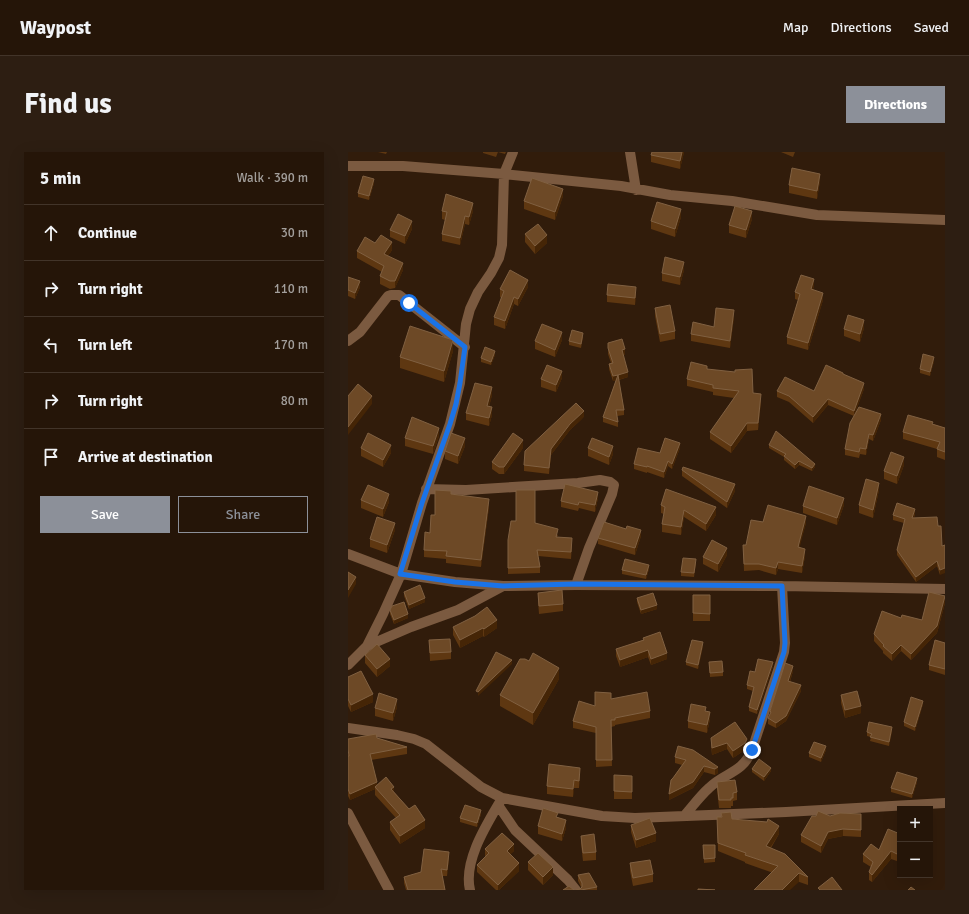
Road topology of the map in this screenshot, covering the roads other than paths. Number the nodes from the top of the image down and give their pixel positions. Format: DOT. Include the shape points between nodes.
graph roads {
  1 [pos="512,152"];
  2 [pos="630,152"];
  3 [pos="348,166"];
  4 [pos="504,174"];
  5 [pos="636,190"];
  6 [pos="945,220"];
  7 [pos="348,341"];
  8 [pos="465,347"];
  9 [pos="426,489"];
  10 [pos="348,554"];
  11 [pos="400,574"];
  12 [pos="576,584"];
  13 [pos="503,586"];
  14 [pos="782,586"];
  15 [pos="945,589"];
  16 [pos="368,646"];
  17 [pos="348,665"];
  18 [pos="348,728"];
  19 [pos="500,802"];
  20 [pos="945,803"];
  21 [pos="348,813"];
  22 [pos="684,816"];
  23 [pos="389,890"];
  24 [pos="470,890"];
  25 [pos="576,890"];
  1 -- 4 [label="street"];
  2 -- 5 [label="street"];
  3 -- 4 [label="street" via="403,166"];
  4 -- 5 [label="street" via="620,186"];
  4 -- 8 [label="street" via="502,245 499,258 470,308"];
  5 -- 6 [label="street" via="732,201 817,215"];
  7 -- 8 [label="street" via="360,332 388,296 395,294"];
  8 -- 9 [label="street" via="456,404"];
  9 -- 11 [label="street"];
  9 -- 12 [label="street" via="466,490 600,480 610,482 614,485 612,494 588,548"];
  10 -- 11 [label="street"];
  11 -- 13 [label="street"];
  11 -- 16 [label="street"];
  12 -- 13 [label="street"];
  12 -- 14 [label="street"];
  13 -- 16 [label="street" via="458,610"];
  14 -- 15 [label="street"];
  14 -- 22 [label="street" via="784,652 752,750 739,769 709,787"];
  16 -- 17 [label="street"];
  18 -- 19 [label="street" via="397,735 426,744"];
  19 -- 22 [label="street" via="602,816"];
  19 -- 24 [label="street" via="483,831 471,861 468,883"];
  19 -- 25 [label="street" via="515,830"];
  20 -- 22 [label="street"];
  21 -- 23 [label="street"];
}
